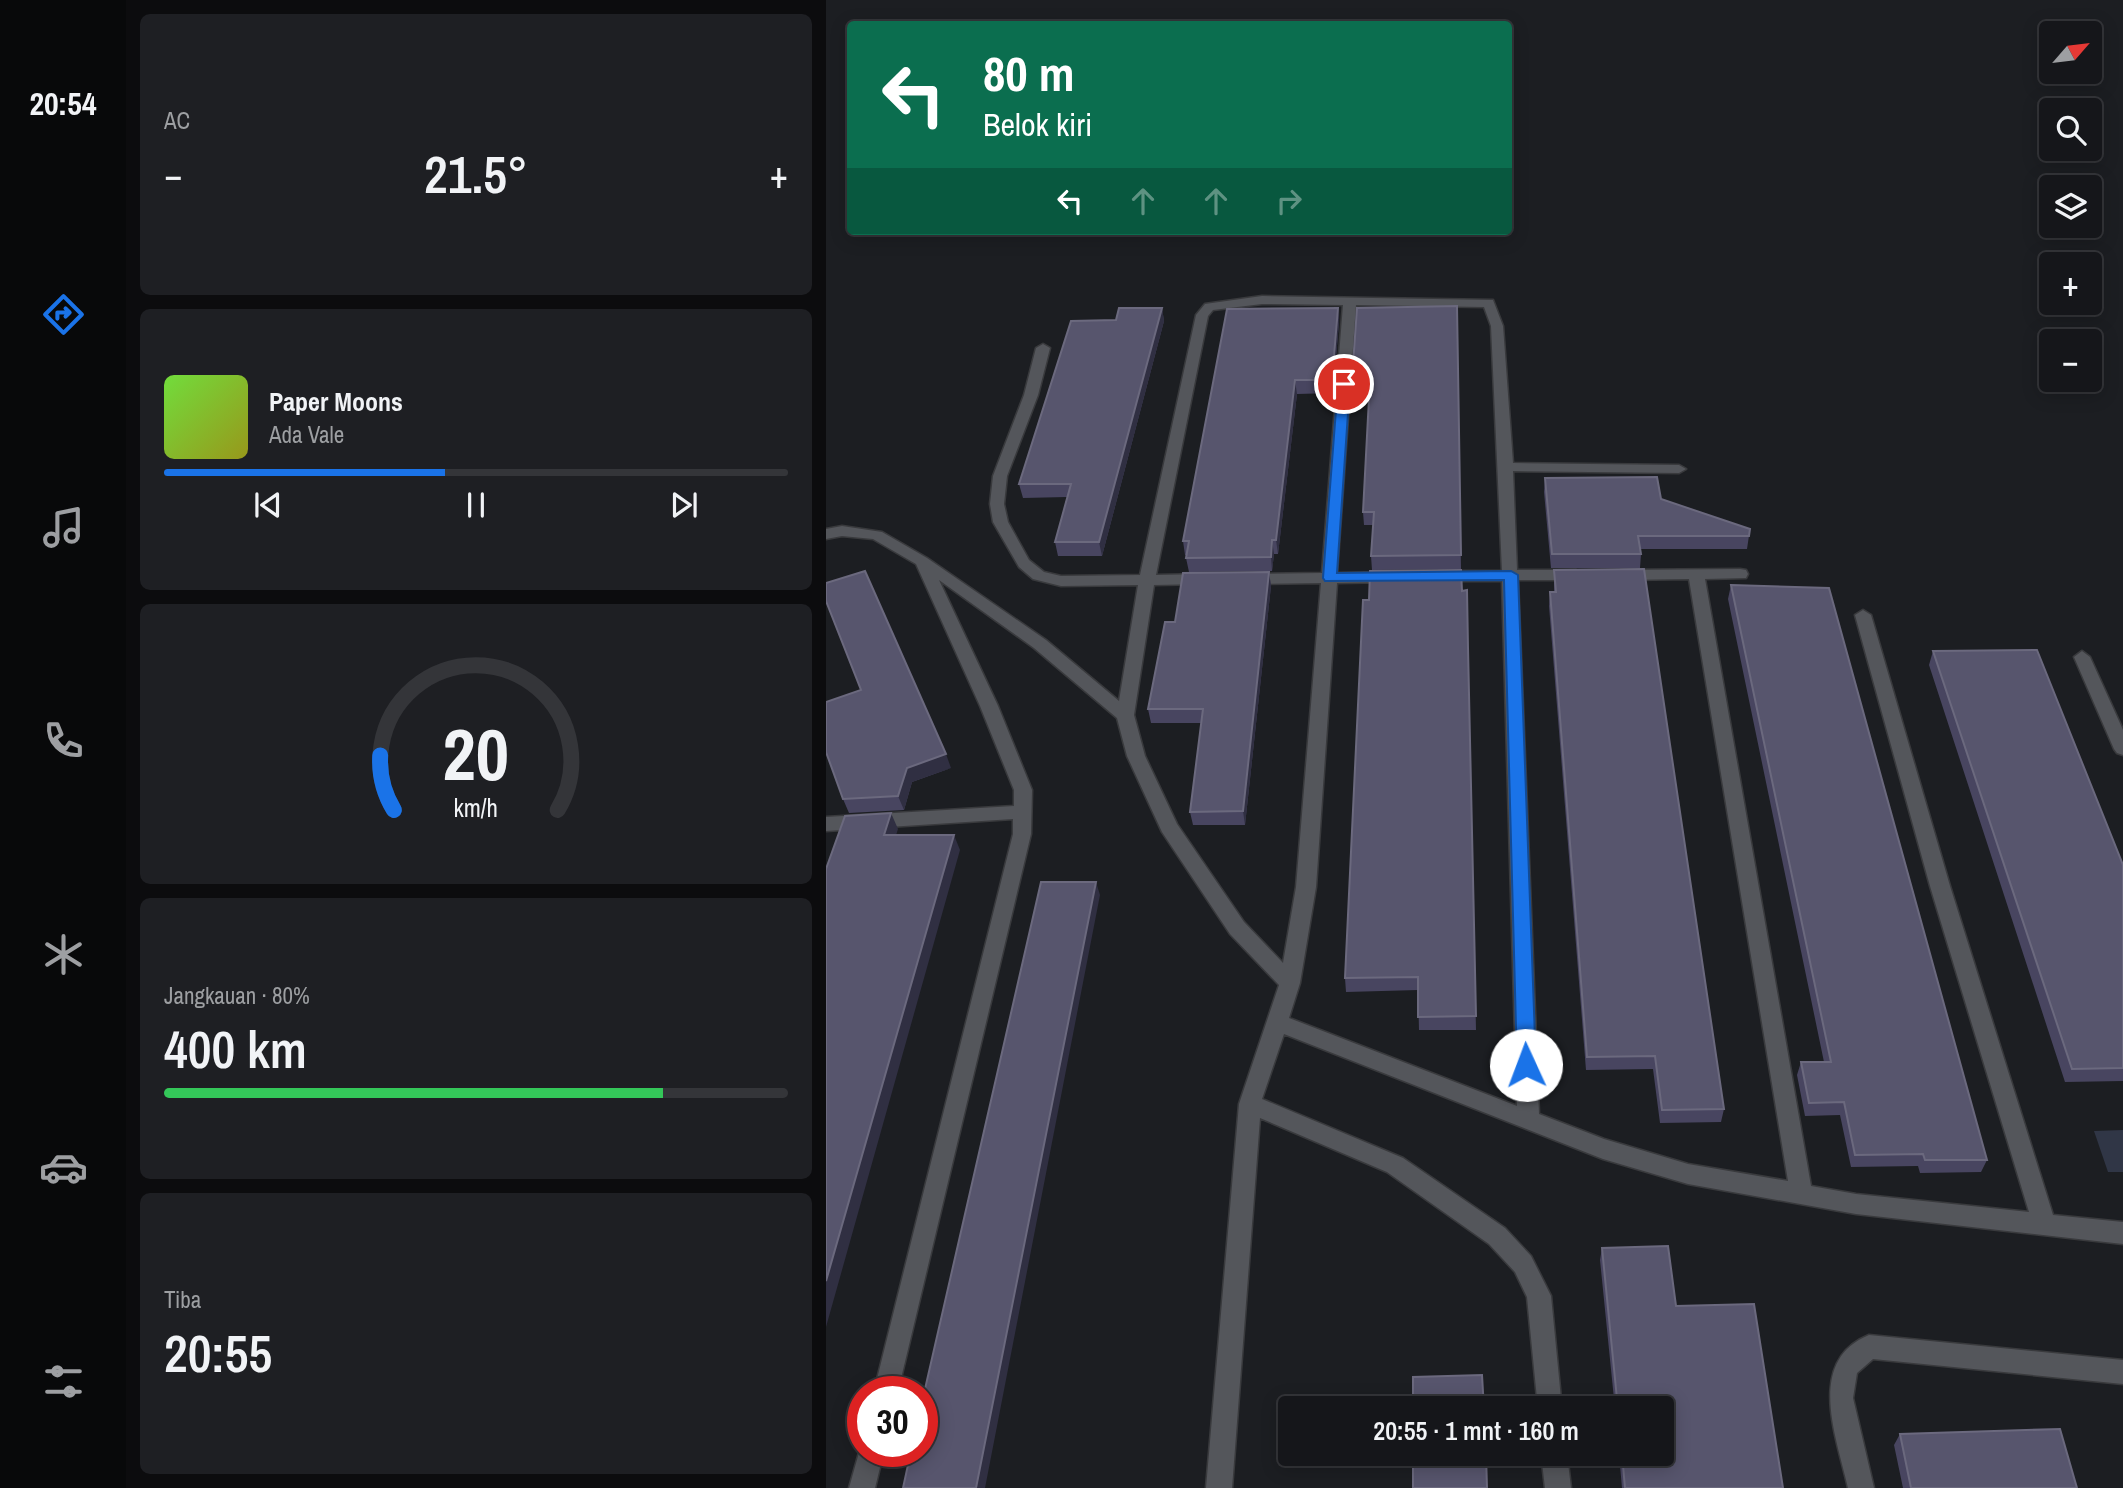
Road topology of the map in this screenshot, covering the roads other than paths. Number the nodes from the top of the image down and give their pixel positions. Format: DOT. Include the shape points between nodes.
graph roads {
  1 [pos="1350,301"];
  2 [pos="1043,348"];
  3 [pos="1506,467"];
  4 [pos="1679,469"];
  5 [pos="826,534"];
  6 [pos="922,561"];
  7 [pos="1696,574"];
  8 [pos="1740,574"];
  9 [pos="1511,575"];
  10 [pos="1330,578"];
  11 [pos="1147,580"];
  12 [pos="1863,615"];
  13 [pos="2082,657"];
  14 [pos="1125,715"];
  15 [pos="2123,749"];
  16 [pos="1021,812"];
  17 [pos="826,824"];
  18 [pos="1290,983"];
  19 [pos="1277,1022"];
  20 [pos="1251,1104"];
  21 [pos="1528,1120"];
  22 [pos="1801,1195"];
  23 [pos="2045,1226"];
  24 [pos="2123,1233"];
  25 [pos="2122,1375"];
  26 [pos="890,1376"];
  27 [pos="1549,1396"];
  28 [pos="1555,1466"];
  29 [pos="867,1467"];
  30 [pos="862,1488"];
  31 [pos="1219,1488"];
  32 [pos="1558,1488"];
  33 [pos="1861,1488"];
  1 -- 3 [label="street" via="1489,303 1497,326"];
  1 -- 10 [label="street"];
  1 -- 11 [label="street" via="1224,303 1209,307 1202,316"];
  2 -- 11 [label="street" via="999,484 997,505 1004,529 1037,577"];
  3 -- 4 [label="street"];
  3 -- 9 [label="street"];
  5 -- 6 [label="street" via="877,535"];
  6 -- 14 [label="street" via="1040,644"];
  6 -- 16 [label="street" via="1023,790"];
  7 -- 8 [label="street"];
  7 -- 9 [label="street"];
  7 -- 22 [label="street"];
  9 -- 10 [label="street"];
  9 -- 21 [label="street"];
  10 -- 11 [label="street"];
  10 -- 18 [label="street" via="1306,887"];
  11 -- 14 [label="street"];
  12 -- 23 [label="street" via="1940,886"];
  13 -- 15 [label="street"];
  14 -- 18 [label="street" via="1136,755 1169,827 1237,928"];
  16 -- 17 [label="street"];
  16 -- 26 [label="street" via="1022,834 1001,925"];
  18 -- 19 [label="street"];
  19 -- 20 [label="street"];
  19 -- 21 [label="street"];
  20 -- 27 [label="street" via="1395,1165 1497,1236 1523,1264 1539,1296"];
  20 -- 31 [label="street"];
  21 -- 22 [label="street" via="1688,1174"];
  22 -- 23 [label="street"];
  23 -- 24 [label="street"];
  25 -- 33 [label="street" via="1870,1348 1846,1367 1841,1398"];
  28 -- 32 [label="street"];
  29 -- 30 [label="street"];
}
